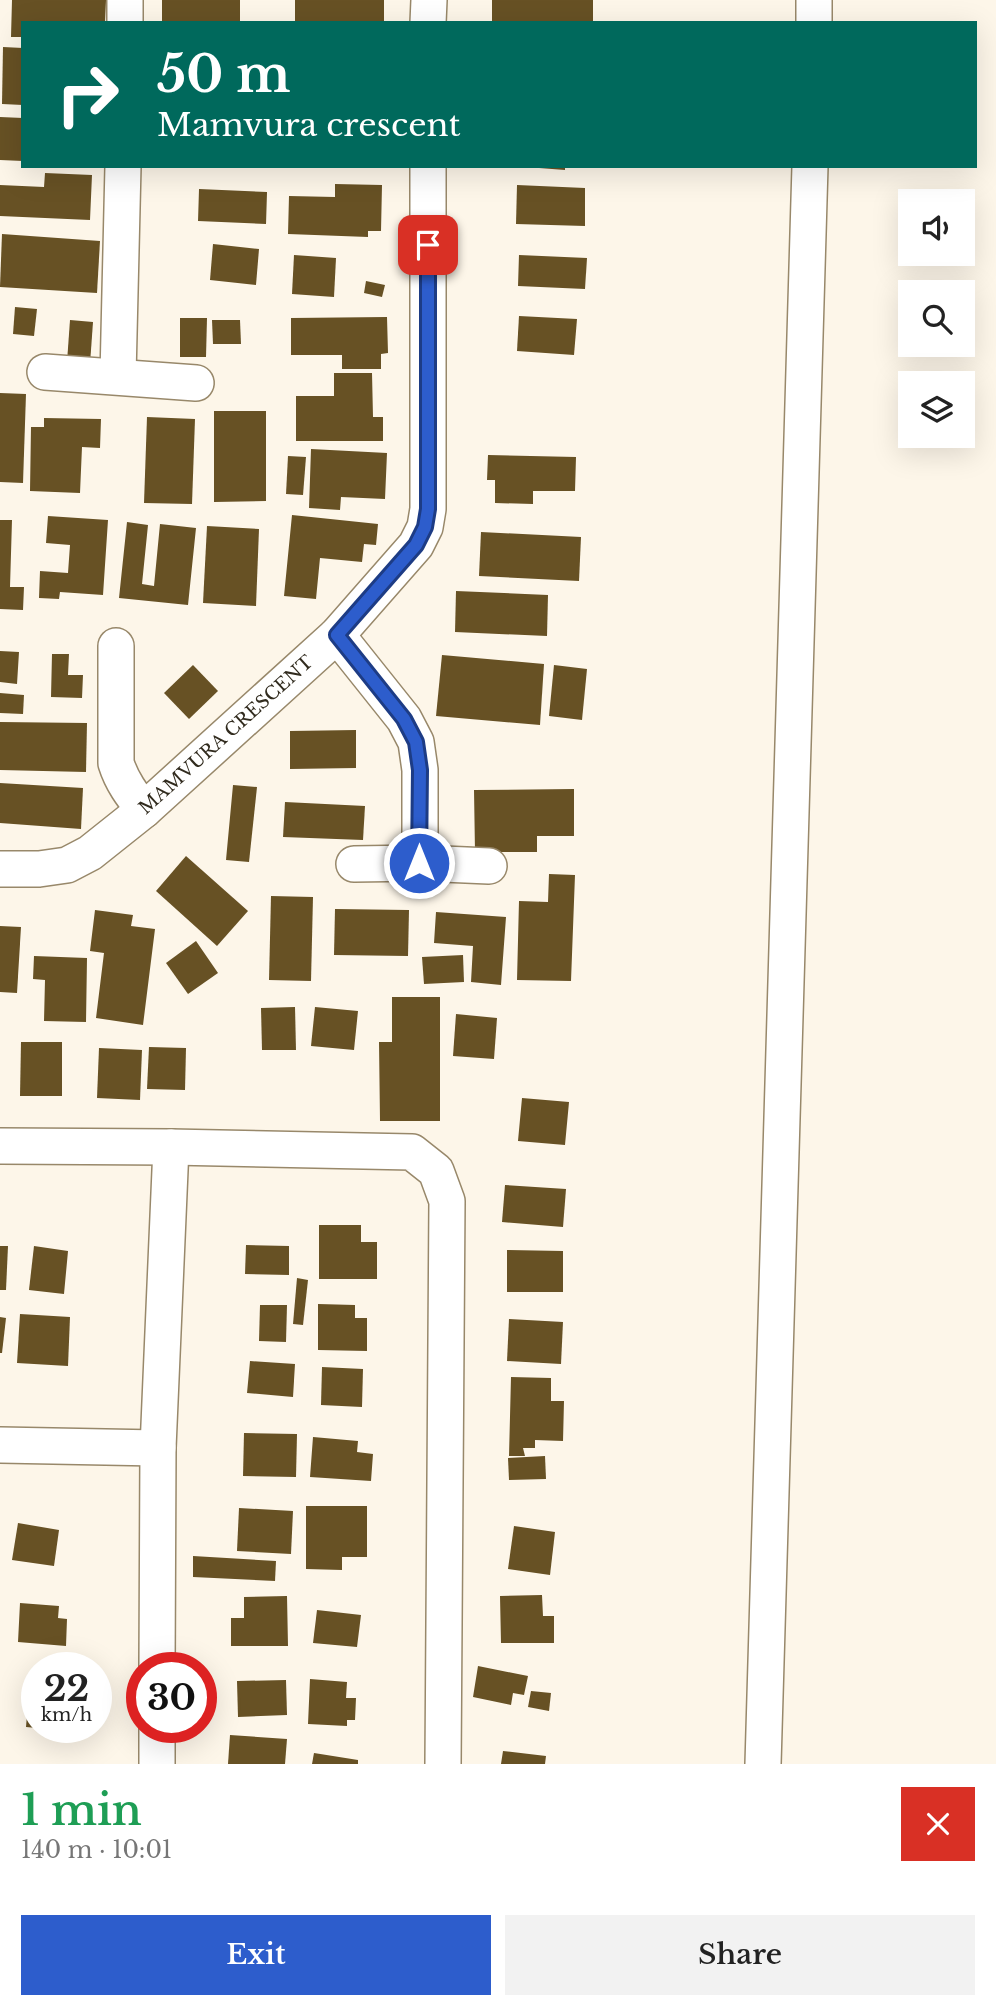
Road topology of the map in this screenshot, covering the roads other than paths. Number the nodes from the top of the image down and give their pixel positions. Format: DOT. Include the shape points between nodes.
graph roads {
  1 [pos="125,0"];
  2 [pos="429,0"];
  3 [pos="814,0"];
  4 [pos="125,21"];
  5 [pos="428,21"];
  6 [pos="814,21"];
  7 [pos="123,168"];
  8 [pos="428,168"];
  9 [pos="810,168"];
  10 [pos="45,372"];
  11 [pos="118,376"];
  12 [pos="196,383"];
  13 [pos="337,635"];
  14 [pos="116,646"];
  15 [pos="144,810"];
  16 [pos="354,863"];
  17 [pos="419,863"];
  18 [pos="489,866"];
  19 [pos="0,869"];
  20 [pos="0,1146"];
  21 [pos="171,1147"];
  22 [pos="0,1445"];
  23 [pos="158,1448"];
  24 [pos="157,1652"];
  25 [pos="157,1743"];
  26 [pos="157,1764"];
  27 [pos="443,1764"];
  28 [pos="763,1764"];
  1 -- 4 [label="street"];
  2 -- 5 [label="street"];
  3 -- 6 [label="street"];
  7 -- 11 [label="street"];
  8 -- 13 [label="street, MAMVURA CRESCENT" via="425,527 416,545"];
  9 -- 28 [label="street"];
  10 -- 11 [label="street"];
  11 -- 12 [label="street"];
  13 -- 15 [label="street, MAMVURA CRESCENT"];
  13 -- 17 [label="street" via="404,719 416,742"];
  14 -- 15 [label="street" via="116,763 126,788"];
  15 -- 19 [label="street, MAMVURA CRESCENT" via="90,853 66,865"];
  16 -- 17 [label="street"];
  17 -- 18 [label="street"];
  20 -- 21 [label="street"];
  21 -- 23 [label="street"];
  21 -- 27 [label="street" via="412,1152 436,1171 447,1201"];
  22 -- 23 [label="street"];
  23 -- 24 [label="street"];
  25 -- 26 [label="street"];
}
